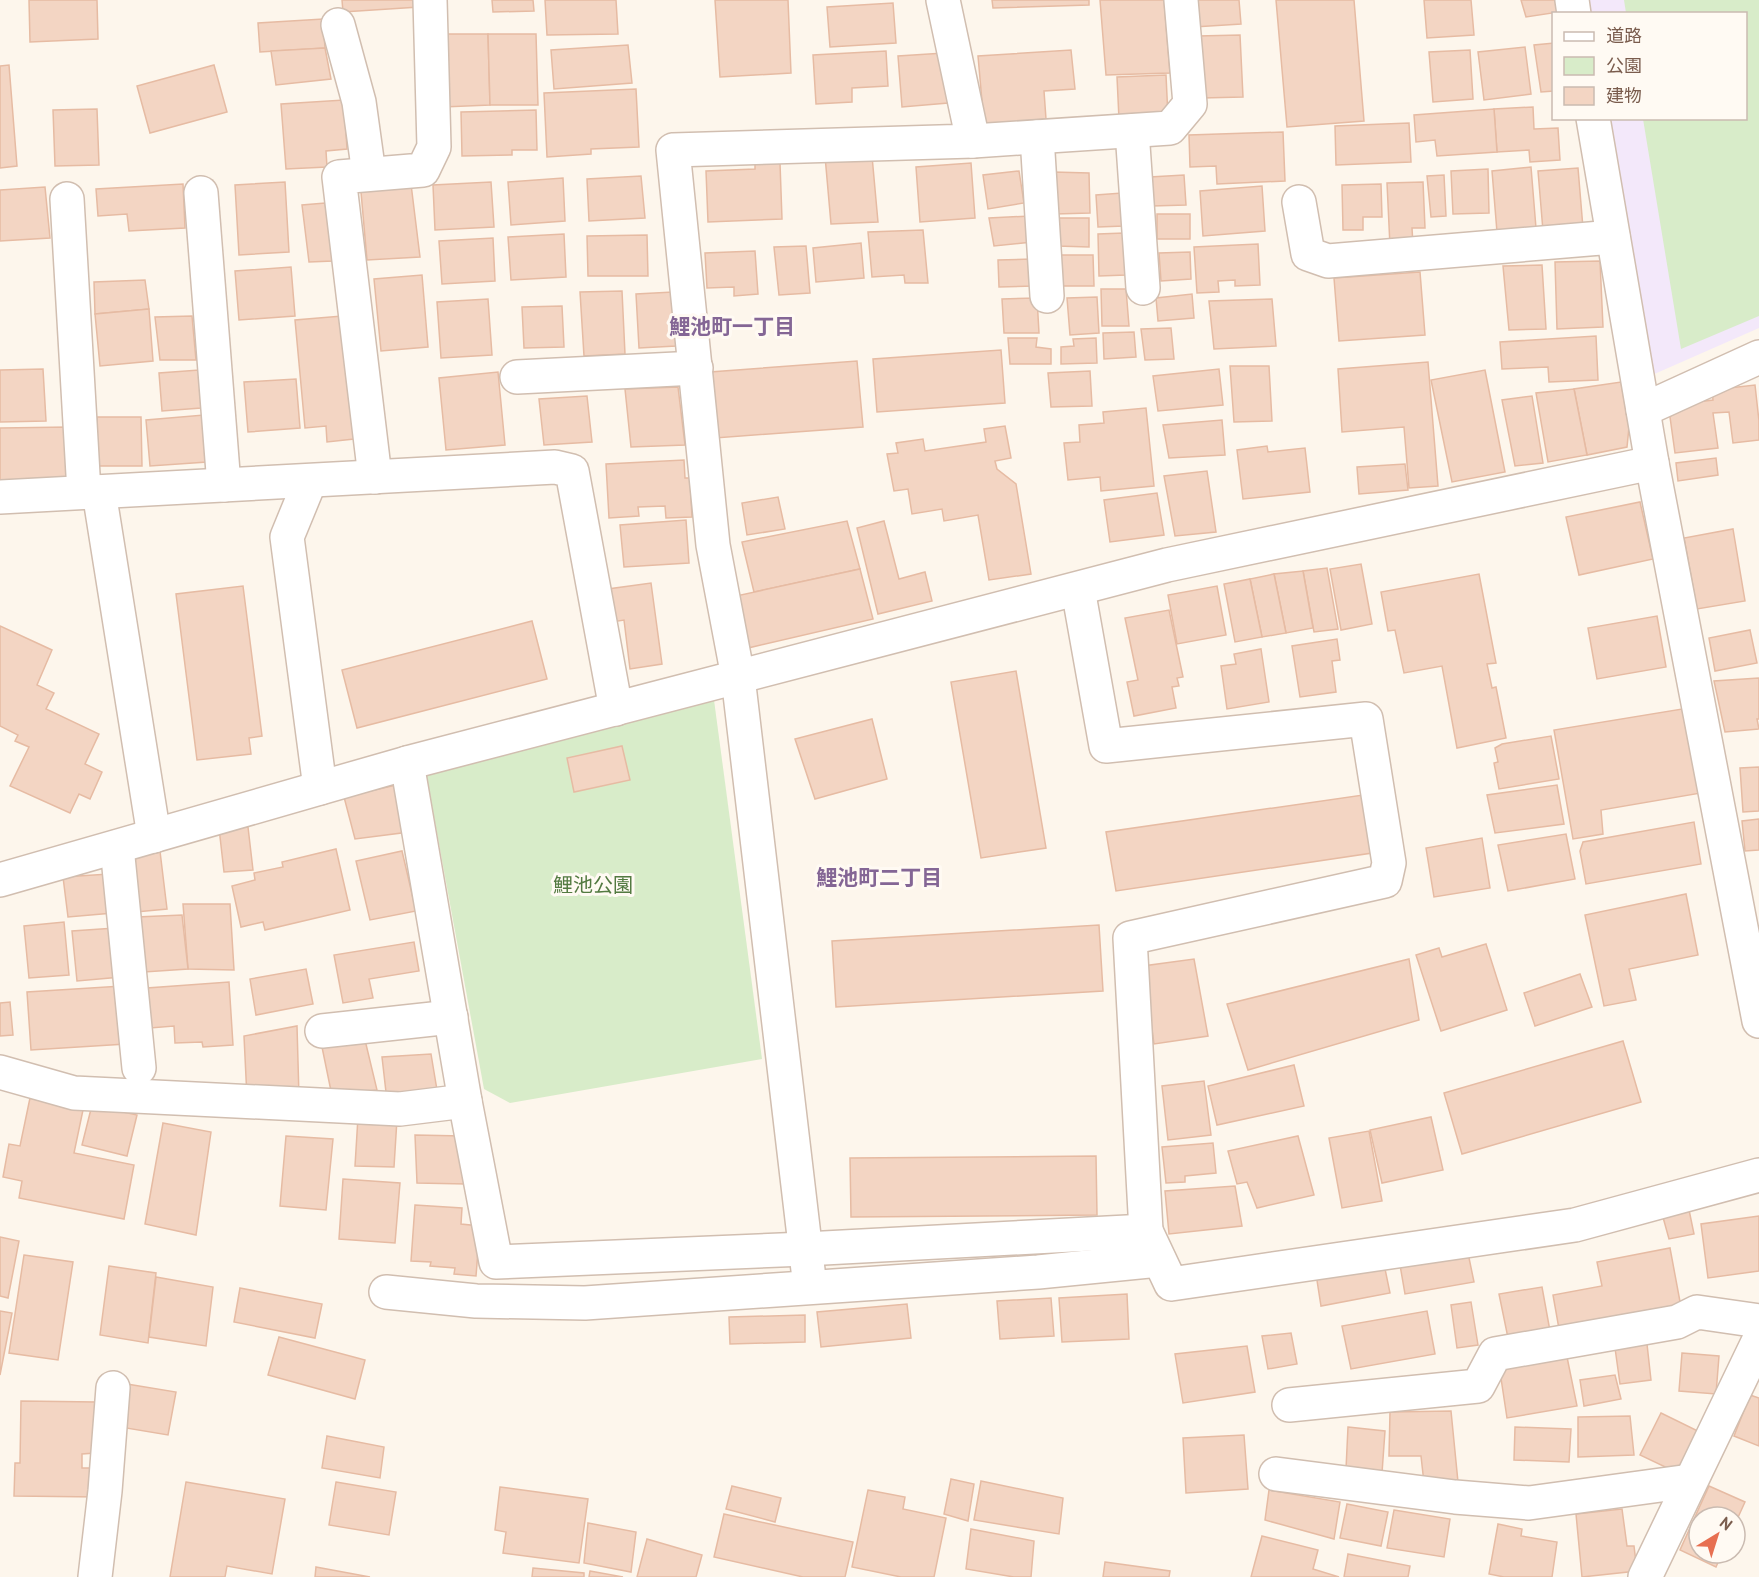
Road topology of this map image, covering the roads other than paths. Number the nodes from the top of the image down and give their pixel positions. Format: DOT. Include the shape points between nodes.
graph roads {
  1 [pos="430,0"];
  2 [pos="943,0"];
  3 [pos="1181,0"];
  4 [pos="338,25"];
  5 [pos="1593,120"];
  6 [pos="1132,131"];
  7 [pos="1037,137"];
  8 [pos="973,141"];
  9 [pos="369,174"];
  10 [pos="201,193"];
  11 [pos="67,199"];
  12 [pos="1299,202"];
  13 [pos="1613,237"];
  14 [pos="1143,288"];
  15 [pos="1047,296"];
  16 [pos="1759,357"];
  17 [pos="696,368"];
  18 [pos="517,377"];
  19 [pos="1643,410"];
  20 [pos="1652,463"];
  21 [pos="375,477"];
  22 [pos="310,481"];
  23 [pos="224,485"];
  24 [pos="92,492"];
  25 [pos="0,497"];
  26 [pos="1078,589"];
  27 [pos="738,676"];
  28 [pos="615,709"];
  29 [pos="407,762"];
  30 [pos="320,788"];
  31 [pos="154,836"];
  32 [pos="117,847"];
  33 [pos="0,880"];
  34 [pos="451,1017"];
  35 [pos="1759,1021"];
  36 [pos="322,1031"];
  37 [pos="139,1068"];
  38 [pos="0,1072"];
  39 [pos="465,1101"];
  40 [pos="1759,1175"];
  41 [pos="1153,1245"];
  42 [pos="805,1249"];
  43 [pos="810,1287"];
  44 [pos="386,1292"];
  45 [pos="1759,1321"];
  46 [pos="1759,1340"];
  47 [pos="113,1388"];
  48 [pos="1289,1405"];
  49 [pos="1276,1474"];
  50 [pos="1690,1481"];
  51 [pos="95,1577"];
  52 [pos="1645,1577"];
  1 -- 9 [label="street" via="434,147 423,170"];
  2 -- 8 [label="street"];
  3 -- 6 [label="street" via="1190,104 1170,128"];
  4 -- 9 [label="street" via="359,102"];
  5 -- 13 [label="street"];
  6 -- 7 [label="street"];
  6 -- 14 [label="street"];
  7 -- 8 [label="street"];
  7 -- 15 [label="street"];
  8 -- 17 [label="street" via="673,150"];
  9 -- 21 [label="street" via="339,177"];
  10 -- 23 [label="street"];
  11 -- 24 [label="street"];
  12 -- 13 [label="street" via="1308,254 1329,261"];
  13 -- 19 [label="street"];
  16 -- 19 [label="street"];
  17 -- 18 [label="street"];
  17 -- 27 [label="street" via="713,545"];
  19 -- 20 [label="street"];
  20 -- 26 [label="street" via="1167,565"];
  20 -- 35 [label="street"];
  21 -- 22 [label="street"];
  21 -- 28 [label="street" via="555,467 572,471"];
  22 -- 23 [label="street"];
  22 -- 30 [label="street" via="287,537"];
  23 -- 24 [label="street"];
  24 -- 25 [label="street"];
  24 -- 31 [label="street"];
  26 -- 27 [label="street"];
  26 -- 41 [label="street" via="1106,746 1366,718 1389,863 1385,881 1130,938"];
  27 -- 28 [label="street"];
  27 -- 42 [label="street"];
  28 -- 29 [label="street"];
  29 -- 30 [label="street"];
  29 -- 34 [label="street"];
  30 -- 31 [label="street"];
  31 -- 32 [label="street"];
  32 -- 33 [label="street"];
  32 -- 37 [label="street"];
  34 -- 36 [label="street"];
  34 -- 39 [label="street"];
  38 -- 39 [label="street" via="74,1093 400,1109"];
  39 -- 42 [label="street" via="496,1262"];
  40 -- 41 [label="street" via="1575,1224 1171,1284"];
  41 -- 42 [label="street"];
  41 -- 43 [label="street" via="1038,1272"];
  42 -- 43 [label="street"];
  43 -- 44 [label="street" via="585,1303 476,1301"];
  45 -- 48 [label="street" via="1697,1312 1677,1322 1495,1354 1478,1386"];
  46 -- 50 [label="street"];
  47 -- 51 [label="street"];
  49 -- 50 [label="street" via="1528,1503"];
  50 -- 52 [label="street"];
}
